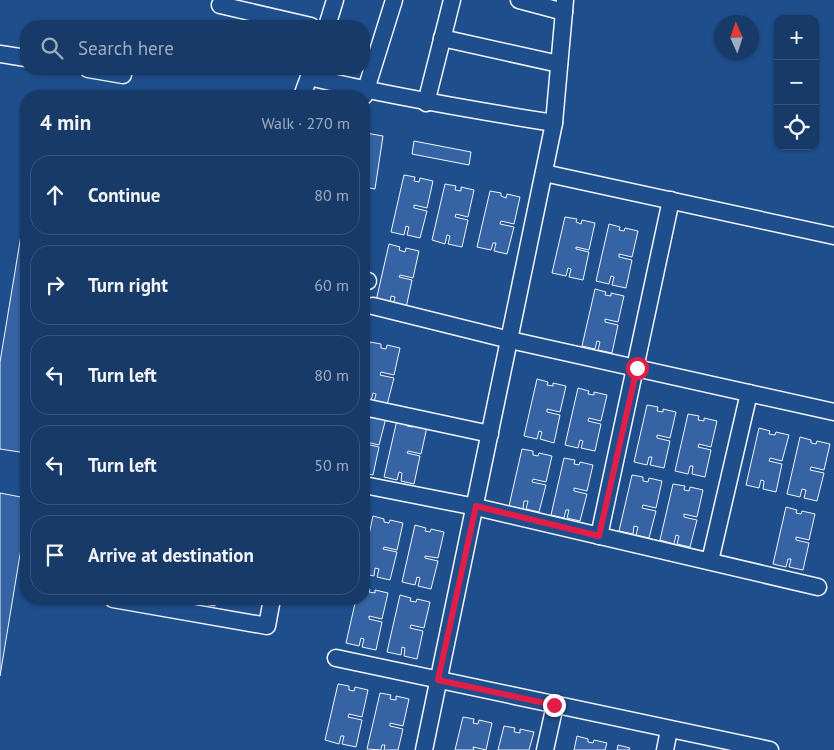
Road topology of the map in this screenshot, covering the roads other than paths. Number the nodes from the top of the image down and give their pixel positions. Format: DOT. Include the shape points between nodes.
graph roads {
  1 [pos="335,0"];
  2 [pos="394,0"];
  3 [pos="452,0"];
  4 [pos="520,0"];
  5 [pos="220,5"];
  6 [pos="564,6"];
  7 [pos="285,20"];
  8 [pos="329,20"];
  9 [pos="442,38"];
  10 [pos="0,54"];
  11 [pos="20,57"];
  12 [pos="559,64"];
  13 [pos="370,74"];
  14 [pos="309,75"];
  15 [pos="315,75"];
  16 [pos="370,75"];
  17 [pos="304,90"];
  18 [pos="356,90"];
  19 [pos="365,90"];
  20 [pos="370,94"];
  21 [pos="426,103"];
  22 [pos="554,123"];
  23 [pos="544,173"];
  24 [pos="671,200"];
  25 [pos="834,236"];
  26 [pos="373,306"];
  27 [pos="510,340"];
  28 [pos="637,368"];
  29 [pos="749,393"];
  30 [pos="370,408"];
  31 [pos="834,412"];
  32 [pos="490,434"];
  33 [pos="370,486"];
  34 [pos="476,506"];
  35 [pos="599,536"];
  36 [pos="710,561"];
  37 [pos="818,586"];
  38 [pos="271,605"];
  39 [pos="193,606"];
  40 [pos="336,658"];
  41 [pos="438,680"];
  42 [pos="554,705"];
  43 [pos="669,730"];
  44 [pos="424,750"];
  45 [pos="545,750"];
  46 [pos="664,750"];
  47 [pos="770,750"];
  1 -- 8 [label="street"];
  2 -- 13 [label="street"];
  3 -- 9 [label="street"];
  4 -- 6 [label="street"];
  5 -- 7 [label="street"];
  6 -- 12 [label="street"];
  9 -- 12 [label="street"];
  9 -- 21 [label="street"];
  10 -- 11 [label="street"];
  12 -- 22 [label="street"];
  14 -- 17 [label="street"];
  15 -- 18 [label="street"];
  16 -- 19 [label="street"];
  20 -- 21 [label="street"];
  21 -- 22 [label="street"];
  22 -- 23 [label="street"];
  23 -- 24 [label="street"];
  23 -- 27 [label="street"];
  24 -- 25 [label="street"];
  24 -- 28 [label="street"];
  26 -- 27 [label="street"];
  27 -- 28 [label="street"];
  27 -- 32 [label="street"];
  28 -- 29 [label="street"];
  28 -- 35 [label="street"];
  29 -- 31 [label="street"];
  29 -- 36 [label="street"];
  30 -- 32 [label="street"];
  32 -- 34 [label="street"];
  33 -- 34 [label="street"];
  34 -- 35 [label="street"];
  34 -- 41 [label="street"];
  35 -- 36 [label="street"];
  36 -- 37 [label="street"];
  38 -- 39 [label="street" via="267,626"];
  40 -- 41 [label="street"];
  41 -- 42 [label="street"];
  41 -- 44 [label="street"];
  42 -- 43 [label="street"];
  42 -- 45 [label="street"];
  43 -- 46 [label="street"];
  43 -- 47 [label="street"];
}
